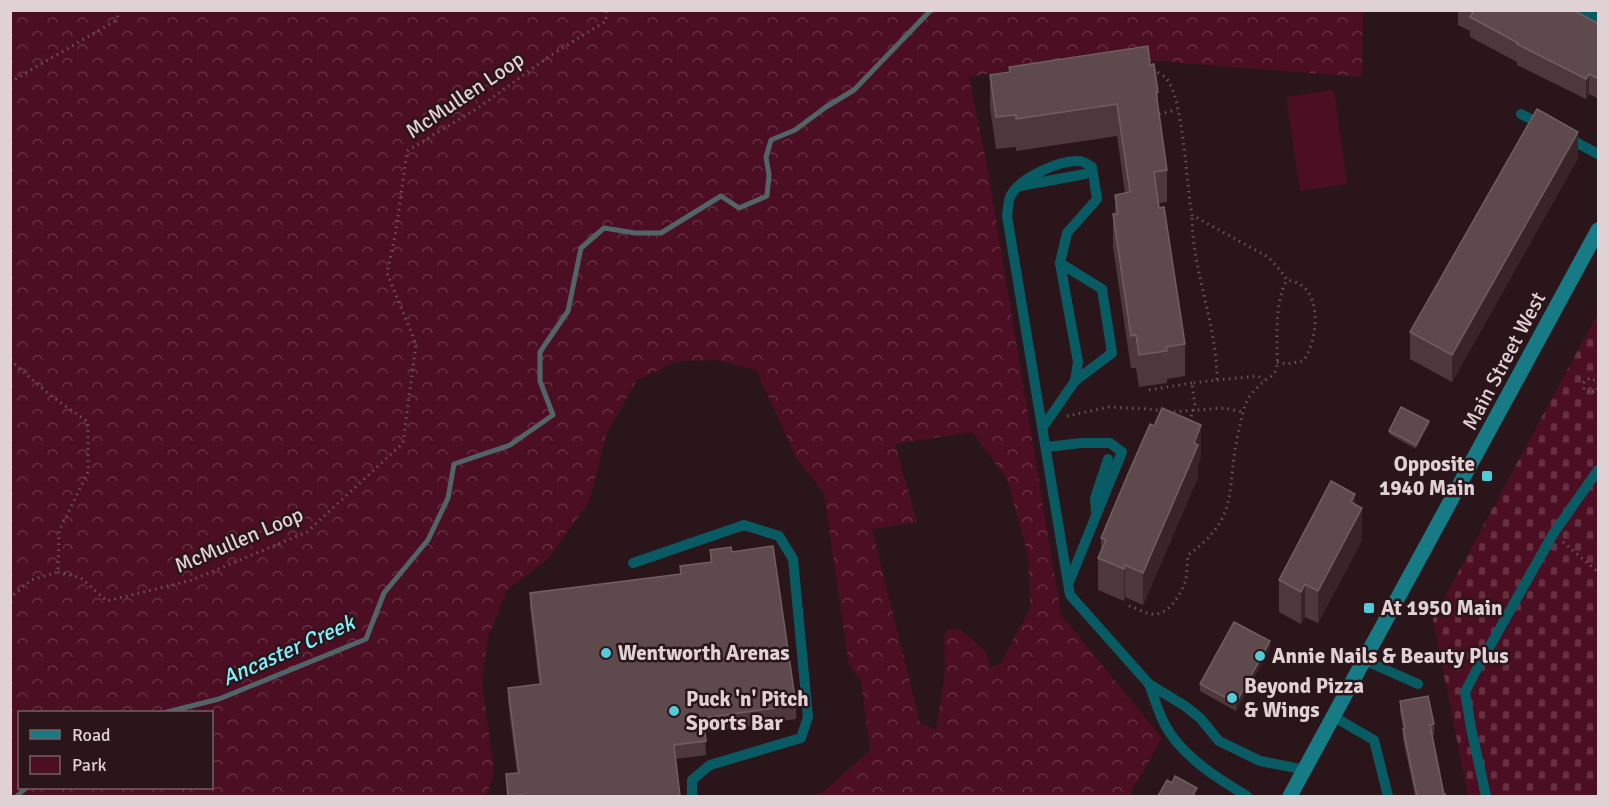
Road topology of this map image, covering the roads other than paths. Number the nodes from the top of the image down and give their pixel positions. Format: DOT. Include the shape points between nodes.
graph roads {
  1 [pos="1582,10"];
  2 [pos="1599,19"];
  3 [pos="1521,114"];
  4 [pos="1599,154"];
  5 [pos="1085,174"];
  6 [pos="1017,187"];
  7 [pos="1599,230"];
  8 [pos="1060,263"];
  9 [pos="1075,381"];
  10 [pos="1044,427"];
  11 [pos="1047,447"];
  12 [pos="1108,459"];
  13 [pos="1599,470"];
  14 [pos="1096,515"];
  15 [pos="633,563"];
  16 [pos="1068,583"];
  17 [pos="1364,660"];
  18 [pos="1149,684"];
  19 [pos="1418,684"];
  20 [pos="1334,717"];
  21 [pos="1306,770"];
  22 [pos="692,796"];
  23 [pos="1247,796"];
  24 [pos="1290,796"];
  25 [pos="1388,796"];
  26 [pos="1486,796"];
  1 -- 2 [label="lane"];
  3 -- 4 [label="lane"];
  5 -- 6 [label="lane"];
  6 -- 8 [label="lane" via="1031,175 1058,164 1081,160 1092,167 1097,199 1067,233"];
  6 -- 10 [label="lane" via="1010,197 1007,216"];
  7 -- 17 [label="main road, Main Street West"];
  8 -- 9 [label="lane" via="1078,362"];
  8 -- 9 [label="lane" via="1102,289 1112,353"];
  9 -- 10 [label="lane"];
  10 -- 11 [label="lane"];
  11 -- 14 [label="lane" via="1110,443 1122,452"];
  11 -- 16 [label="lane"];
  12 -- 14 [label="lane" via="1095,498"];
  13 -- 26 [label="lane" via="1553,534 1465,692"];
  14 -- 16 [label="lane"];
  15 -- 22 [label="lane" via="744,525 779,536 793,559 808,717 801,738 710,765 692,780"];
  16 -- 18 [label="lane" via="1070,595"];
  17 -- 19 [label="lane"];
  17 -- 20 [label="main road, Main Street West"];
  18 -- 21 [label="lane" via="1193,712 1220,741 1260,761"];
  18 -- 23 [label="lane" via="1164,723 1175,739 1198,764"];
  20 -- 21 [label="main road, Main Street West"];
  20 -- 25 [label="lane" via="1374,740"];
  21 -- 24 [label="main road, Main Street West"];
}
